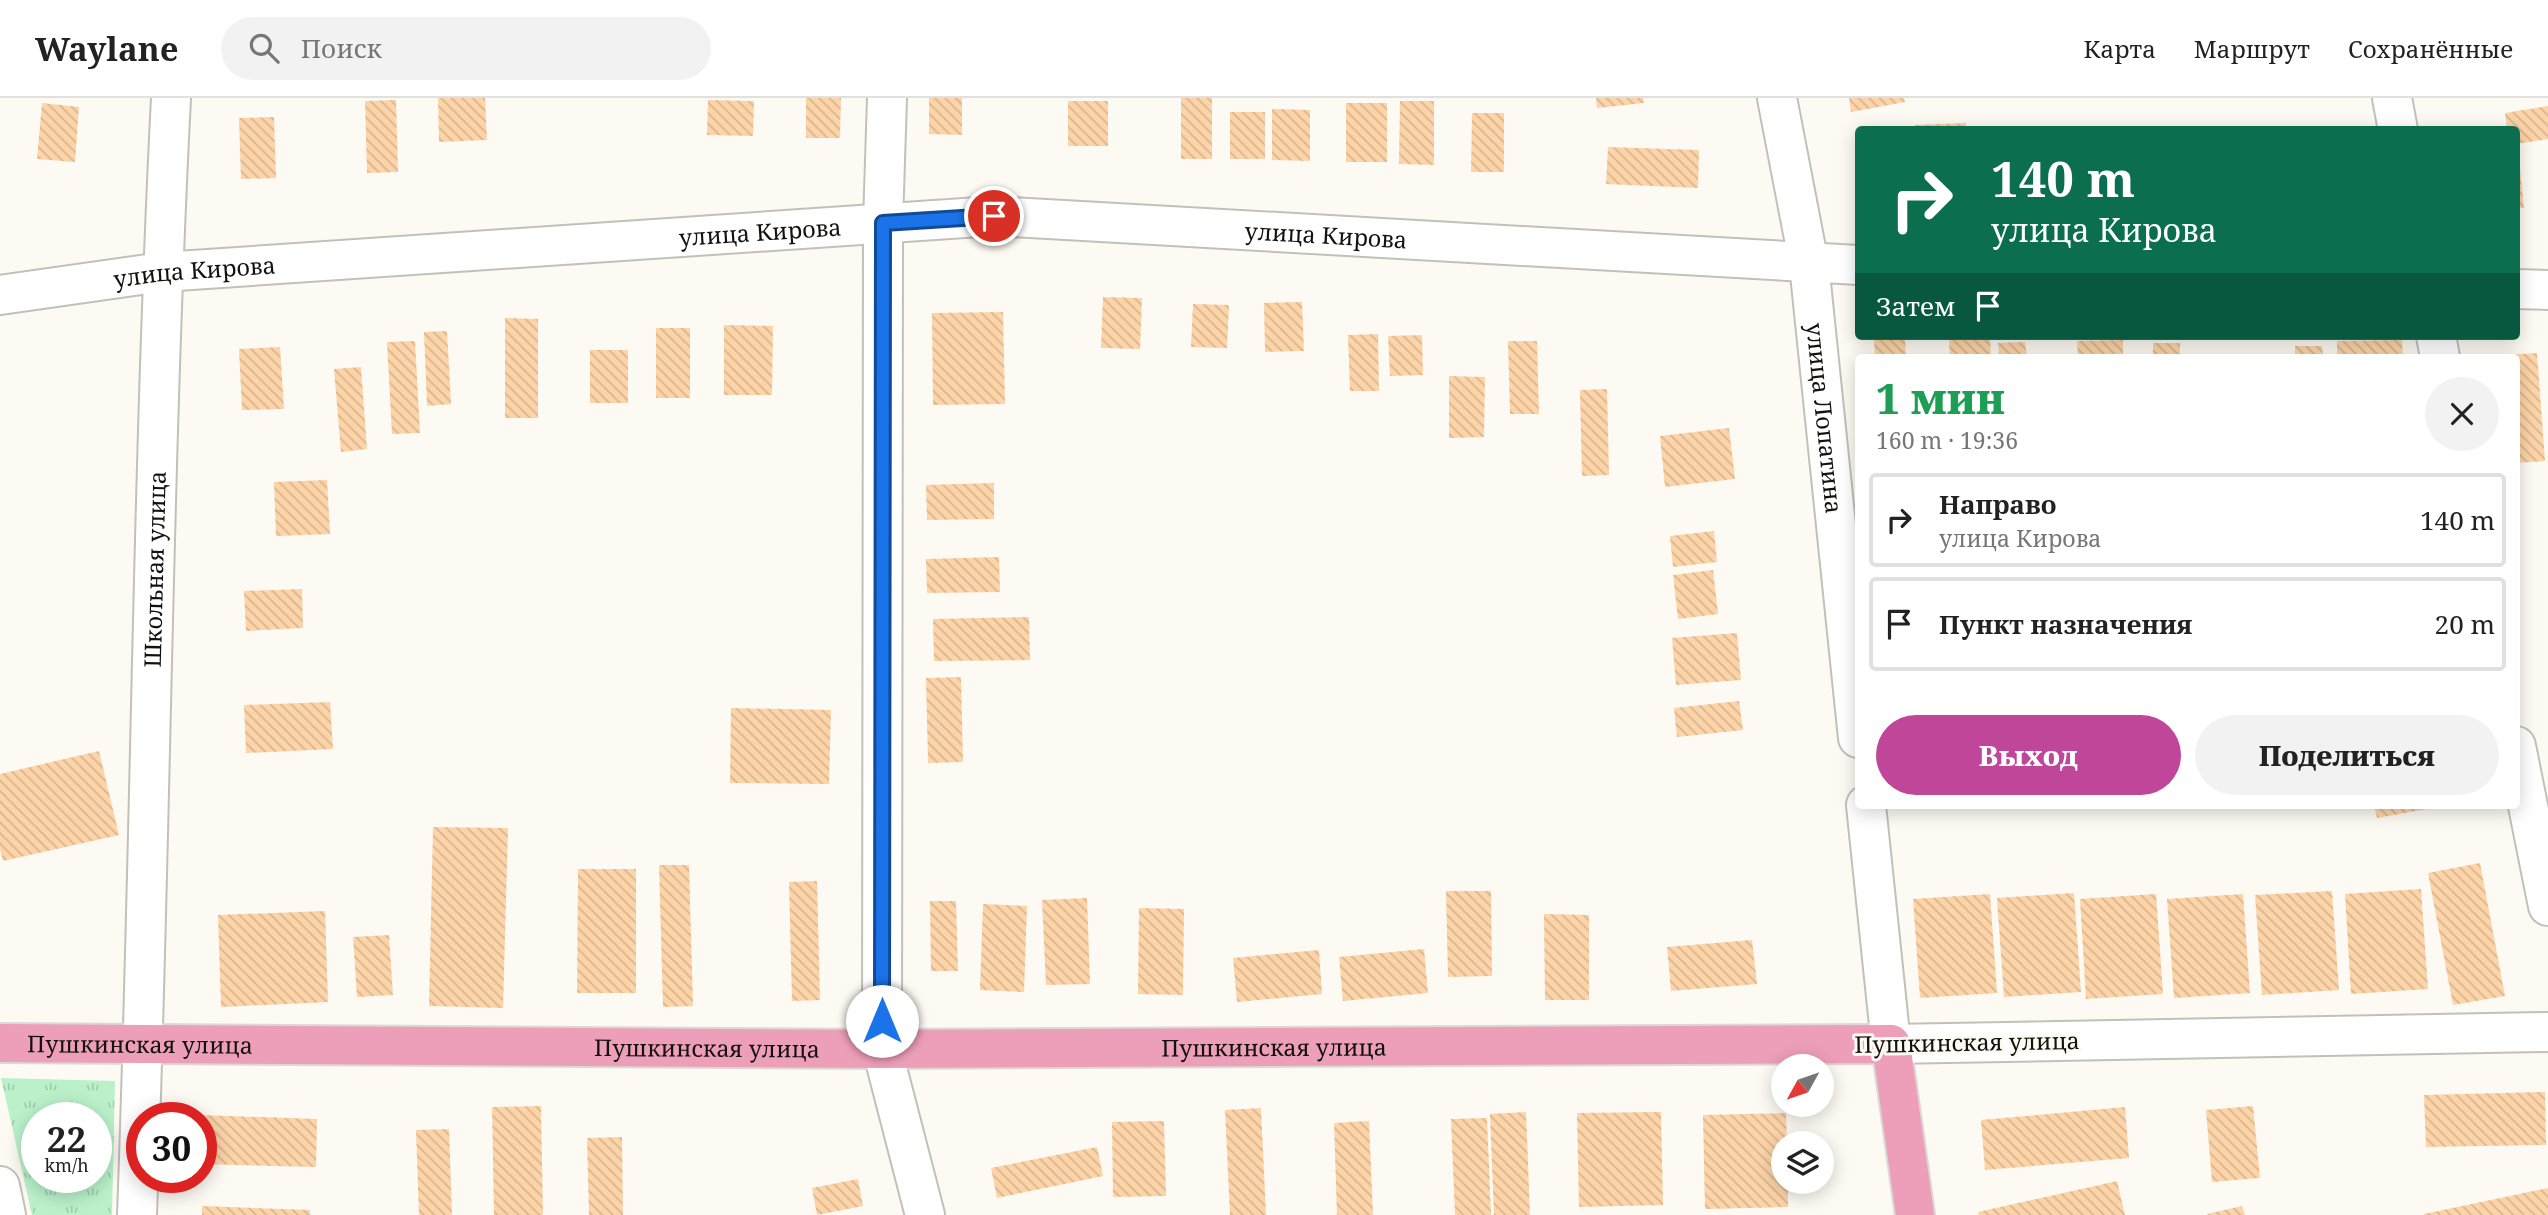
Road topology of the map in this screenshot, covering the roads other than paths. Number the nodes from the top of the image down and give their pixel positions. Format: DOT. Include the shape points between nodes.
graph roads {
  1 [pos="171,98"];
  2 [pos="887,98"];
  3 [pos="1777,98"];
  4 [pos="2392,98"];
  5 [pos="2397,126"];
  6 [pos="883,223"];
  7 [pos="1809,264"];
  8 [pos="1855,265"];
  9 [pos="162,272"];
  10 [pos="2520,289"];
  11 [pos="2548,290"];
  12 [pos="0,295"];
  13 [pos="1855,709"];
  14 [pos="2520,766"];
  15 [pos="1866,809"];
  16 [pos="2548,906"];
  17 [pos="2548,1032"];
  18 [pos="0,1043"];
  19 [pos="144,1043"];
  20 [pos="1891,1044"];
  21 [pos="882,1049"];
  22 [pos="0,1186"];
  23 [pos="6,1215"];
  24 [pos="137,1215"];
  25 [pos="925,1215"];
  26 [pos="1915,1215"];
  1 -- 9 [label="street, Школьная улица"];
  2 -- 6 [label="street"];
  3 -- 7 [label="street, улица Лопатина"];
  4 -- 5 [label="street"];
  6 -- 7 [label="street, улица Кирова" via="994,216"];
  6 -- 9 [label="street, улица Кирова"];
  6 -- 21 [label="street"];
  7 -- 8 [label="street, улица Кирова"];
  7 -- 13 [label="street, улица Лопатина"];
  9 -- 12 [label="street, улица Кирова"];
  9 -- 19 [label="street, Школьная улица"];
  10 -- 11 [label="street"];
  14 -- 16 [label="street"];
  15 -- 20 [label="street"];
  17 -- 20 [label="street, Пушкинская улица"];
  18 -- 19 [label="main road, Пушкинская улица"];
  19 -- 21 [label="main road, Пушкинская улица"];
  19 -- 24 [label="street, Школьная улица"];
  20 -- 21 [label="main road, Пушкинская улица"];
  20 -- 26 [label="main road"];
  21 -- 25 [label="street"];
  22 -- 23 [label="street"];
}
